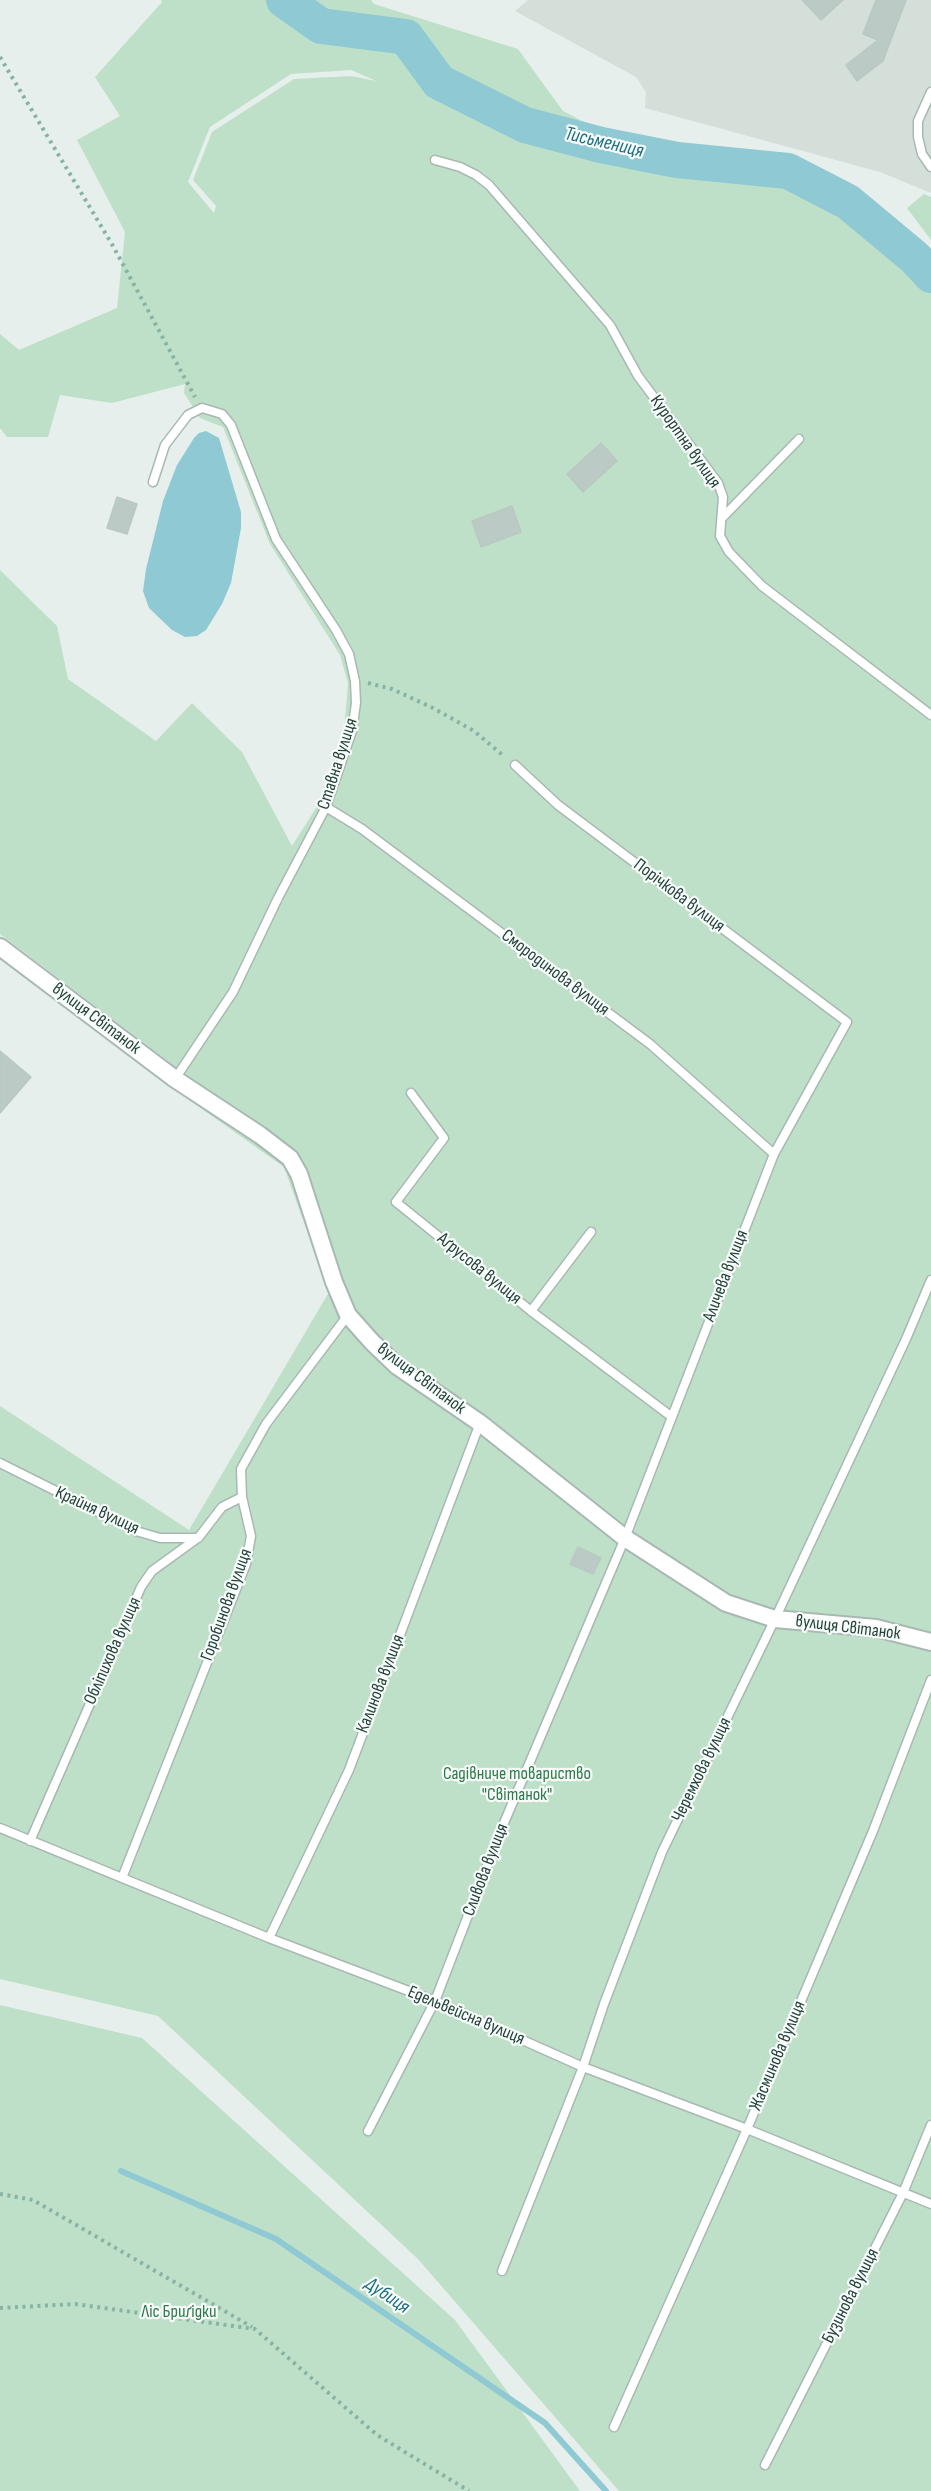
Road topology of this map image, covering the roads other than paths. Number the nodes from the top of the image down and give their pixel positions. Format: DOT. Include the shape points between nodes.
graph roads {
  1 [pos="931,92"];
  2 [pos="435,160"];
  3 [pos="931,167"];
  4 [pos="800,439"];
  5 [pos="153,482"];
  6 [pos="722,518"];
  7 [pos="931,715"];
  8 [pos="515,765"];
  9 [pos="326,807"];
  10 [pos="0,946"];
  11 [pos="847,1022"];
  12 [pos="175,1079"];
  13 [pos="411,1093"];
  14 [pos="774,1154"];
  15 [pos="591,1232"];
  16 [pos="931,1280"];
  17 [pos="531,1311"];
  18 [pos="348,1315"];
  19 [pos="672,1417"];
  20 [pos="480,1423"];
  21 [pos="1,1466"];
  22 [pos="242,1497"];
  23 [pos="199,1538"];
  24 [pos="625,1539"];
  25 [pos="775,1619"];
  26 [pos="931,1642"];
  27 [pos="931,1680"];
  28 [pos="0,1828"];
  29 [pos="30,1841"];
  30 [pos="122,1878"];
  31 [pos="269,1938"];
  32 [pos="435,2001"];
  33 [pos="583,2067"];
  34 [pos="931,2125"];
  35 [pos="747,2129"];
  36 [pos="368,2131"];
  37 [pos="903,2193"];
  38 [pos="931,2204"];
  39 [pos="502,2271"];
  40 [pos="614,2427"];
  41 [pos="765,2465"];
  1 -- 3 [label="lane" via="918,121 922,154"];
  2 -- 6 [label="lane, Курортна вулиця" via="460,167 489,185 610,325 638,376 718,483 723,497"];
  4 -- 6 [label="lane"];
  5 -- 9 [label="lane, Ставна вулиця" via="165,444 188,415 202,408 222,414 231,425 276,539 349,654 356,703 352,731"];
  6 -- 7 [label="lane, Курортна вулиця" via="720,536 729,552 762,586"];
  8 -- 11 [label="lane, Порічкова вулиця" via="558,805"];
  9 -- 12 [label="lane, Ставна вулиця" via="233,992"];
  9 -- 14 [label="lane, Смородинова вулиця" via="362,829 650,1044"];
  10 -- 12 [label="street, вулиця Світанок"];
  11 -- 14 [label="lane, Аличева вулиця"];
  12 -- 18 [label="street, вулиця Світанок" via="290,1158"];
  13 -- 17 [label="lane, Аґрусова вулиця" via="444,1138 396,1202"];
  14 -- 19 [label="lane, Аличева вулиця"];
  15 -- 17 [label="lane"];
  16 -- 25 [label="lane, Черемхова вулиця"];
  17 -- 19 [label="lane, Аґрусова вулиця"];
  18 -- 20 [label="street, вулиця Світанок" via="397,1366"];
  18 -- 22 [label="lane, Горобинова вулиця" via="266,1424 241,1469"];
  19 -- 24 [label="lane, Аличева вулиця"];
  20 -- 24 [label="street, вулиця Світанок"];
  20 -- 31 [label="lane, Калинова вулиця" via="349,1770"];
  21 -- 23 [label="lane, Крайня вулиця" via="136,1531 160,1538"];
  22 -- 23 [label="lane, Обліпихова вулиця" via="222,1507"];
  22 -- 30 [label="lane, Горобинова вулиця" via="251,1536 246,1564"];
  23 -- 29 [label="lane, Обліпихова вулиця" via="152,1571 141,1587"];
  24 -- 25 [label="street, вулиця Світанок" via="726,1603"];
  24 -- 32 [label="lane, Сливова вулиця" via="501,1830"];
  25 -- 26 [label="street, вулиця Світанок" via="876,1629"];
  25 -- 33 [label="lane, Черемхова вулиця" via="662,1852"];
  27 -- 35 [label="lane, Жасминова вулиця" via="873,1831"];
  28 -- 29 [label="lane, Едельвейсна вулиця"];
  29 -- 30 [label="lane, Едельвейсна вулиця"];
  30 -- 31 [label="lane, Едельвейсна вулиця"];
  31 -- 32 [label="lane, Едельвейсна вулиця"];
  32 -- 33 [label="lane, Едельвейсна вулиця"];
  32 -- 36 [label="lane, Сливова вулиця"];
  33 -- 35 [label="lane, Едельвейсна вулиця"];
  33 -- 39 [label="lane, Черемхова вулиця"];
  34 -- 37 [label="lane, Бузинова вулиця"];
  35 -- 37 [label="lane, Едельвейсна вулиця"];
  35 -- 40 [label="lane, Жасминова вулиця"];
  37 -- 38 [label="lane, Едельвейсна вулиця"];
  37 -- 41 [label="lane, Бузинова вулиця"];
}
